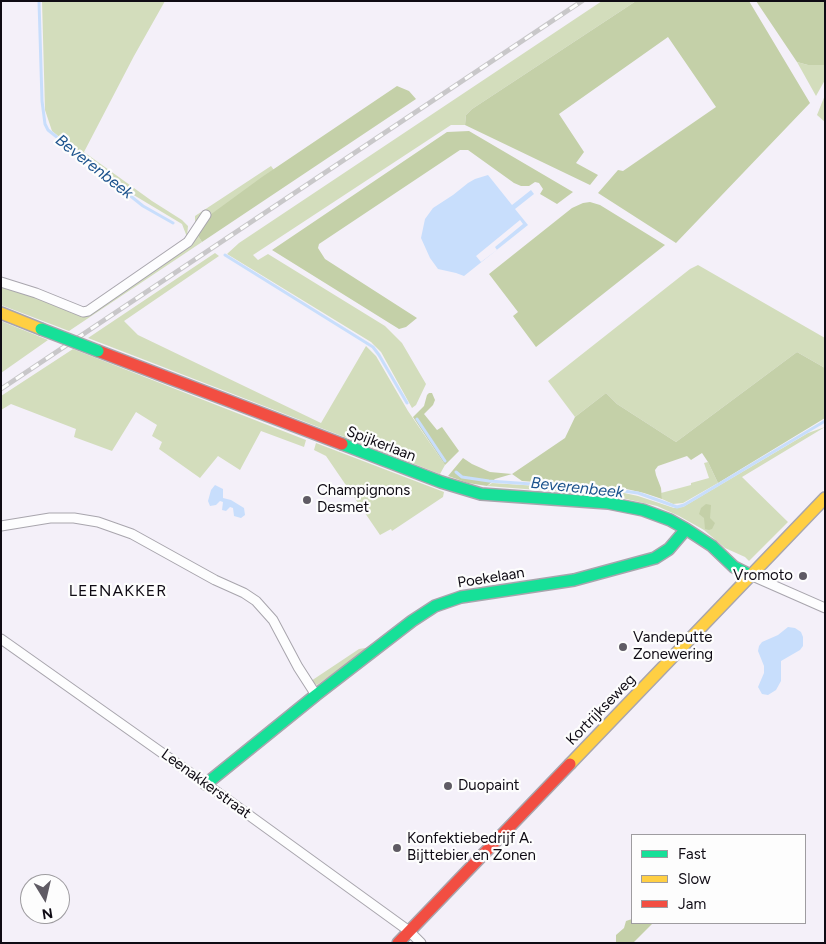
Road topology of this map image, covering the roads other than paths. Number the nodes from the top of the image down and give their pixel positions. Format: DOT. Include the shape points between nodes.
graph roads {
  1 [pos="206,215"];
  2 [pos="1,282"];
  3 [pos="1,313"];
  4 [pos="825,498"];
  5 [pos="1,526"];
  6 [pos="686,529"];
  7 [pos="750,575"];
  8 [pos="825,608"];
  9 [pos="1,639"];
  10 [pos="316,695"];
  11 [pos="206,784"];
  12 [pos="409,931"];
  13 [pos="398,943"];
  14 [pos="421,943"];
  1 -- 2 [label="street" via="188,242 88,311 83,312"];
  3 -- 6 [label="street, Spijkerlaan, bridge" via="441,482 481,494 608,503 643,510"];
  4 -- 7 [label="street, Kortrijkseweg"];
  5 -- 10 [label="street" via="50,518 98,522 132,534 244,593 273,620"];
  6 -- 7 [label="street, Spijkerlaan" via="712,546 734,567"];
  6 -- 10 [label="street, Poekelaan" via="670,549 654,558 574,580 461,596 435,606"];
  7 -- 8 [label="street"];
  7 -- 12 [label="street, Kortrijkseweg"];
  9 -- 11 [label="street, Leenakkerstraat"];
  10 -- 11 [label="street, Poekelaan"];
  11 -- 12 [label="street, Leenakkerstraat"];
  12 -- 13 [label="street, Kortrijkseweg"];
  12 -- 14 [label="street, Leenakkerstraat"];
}
